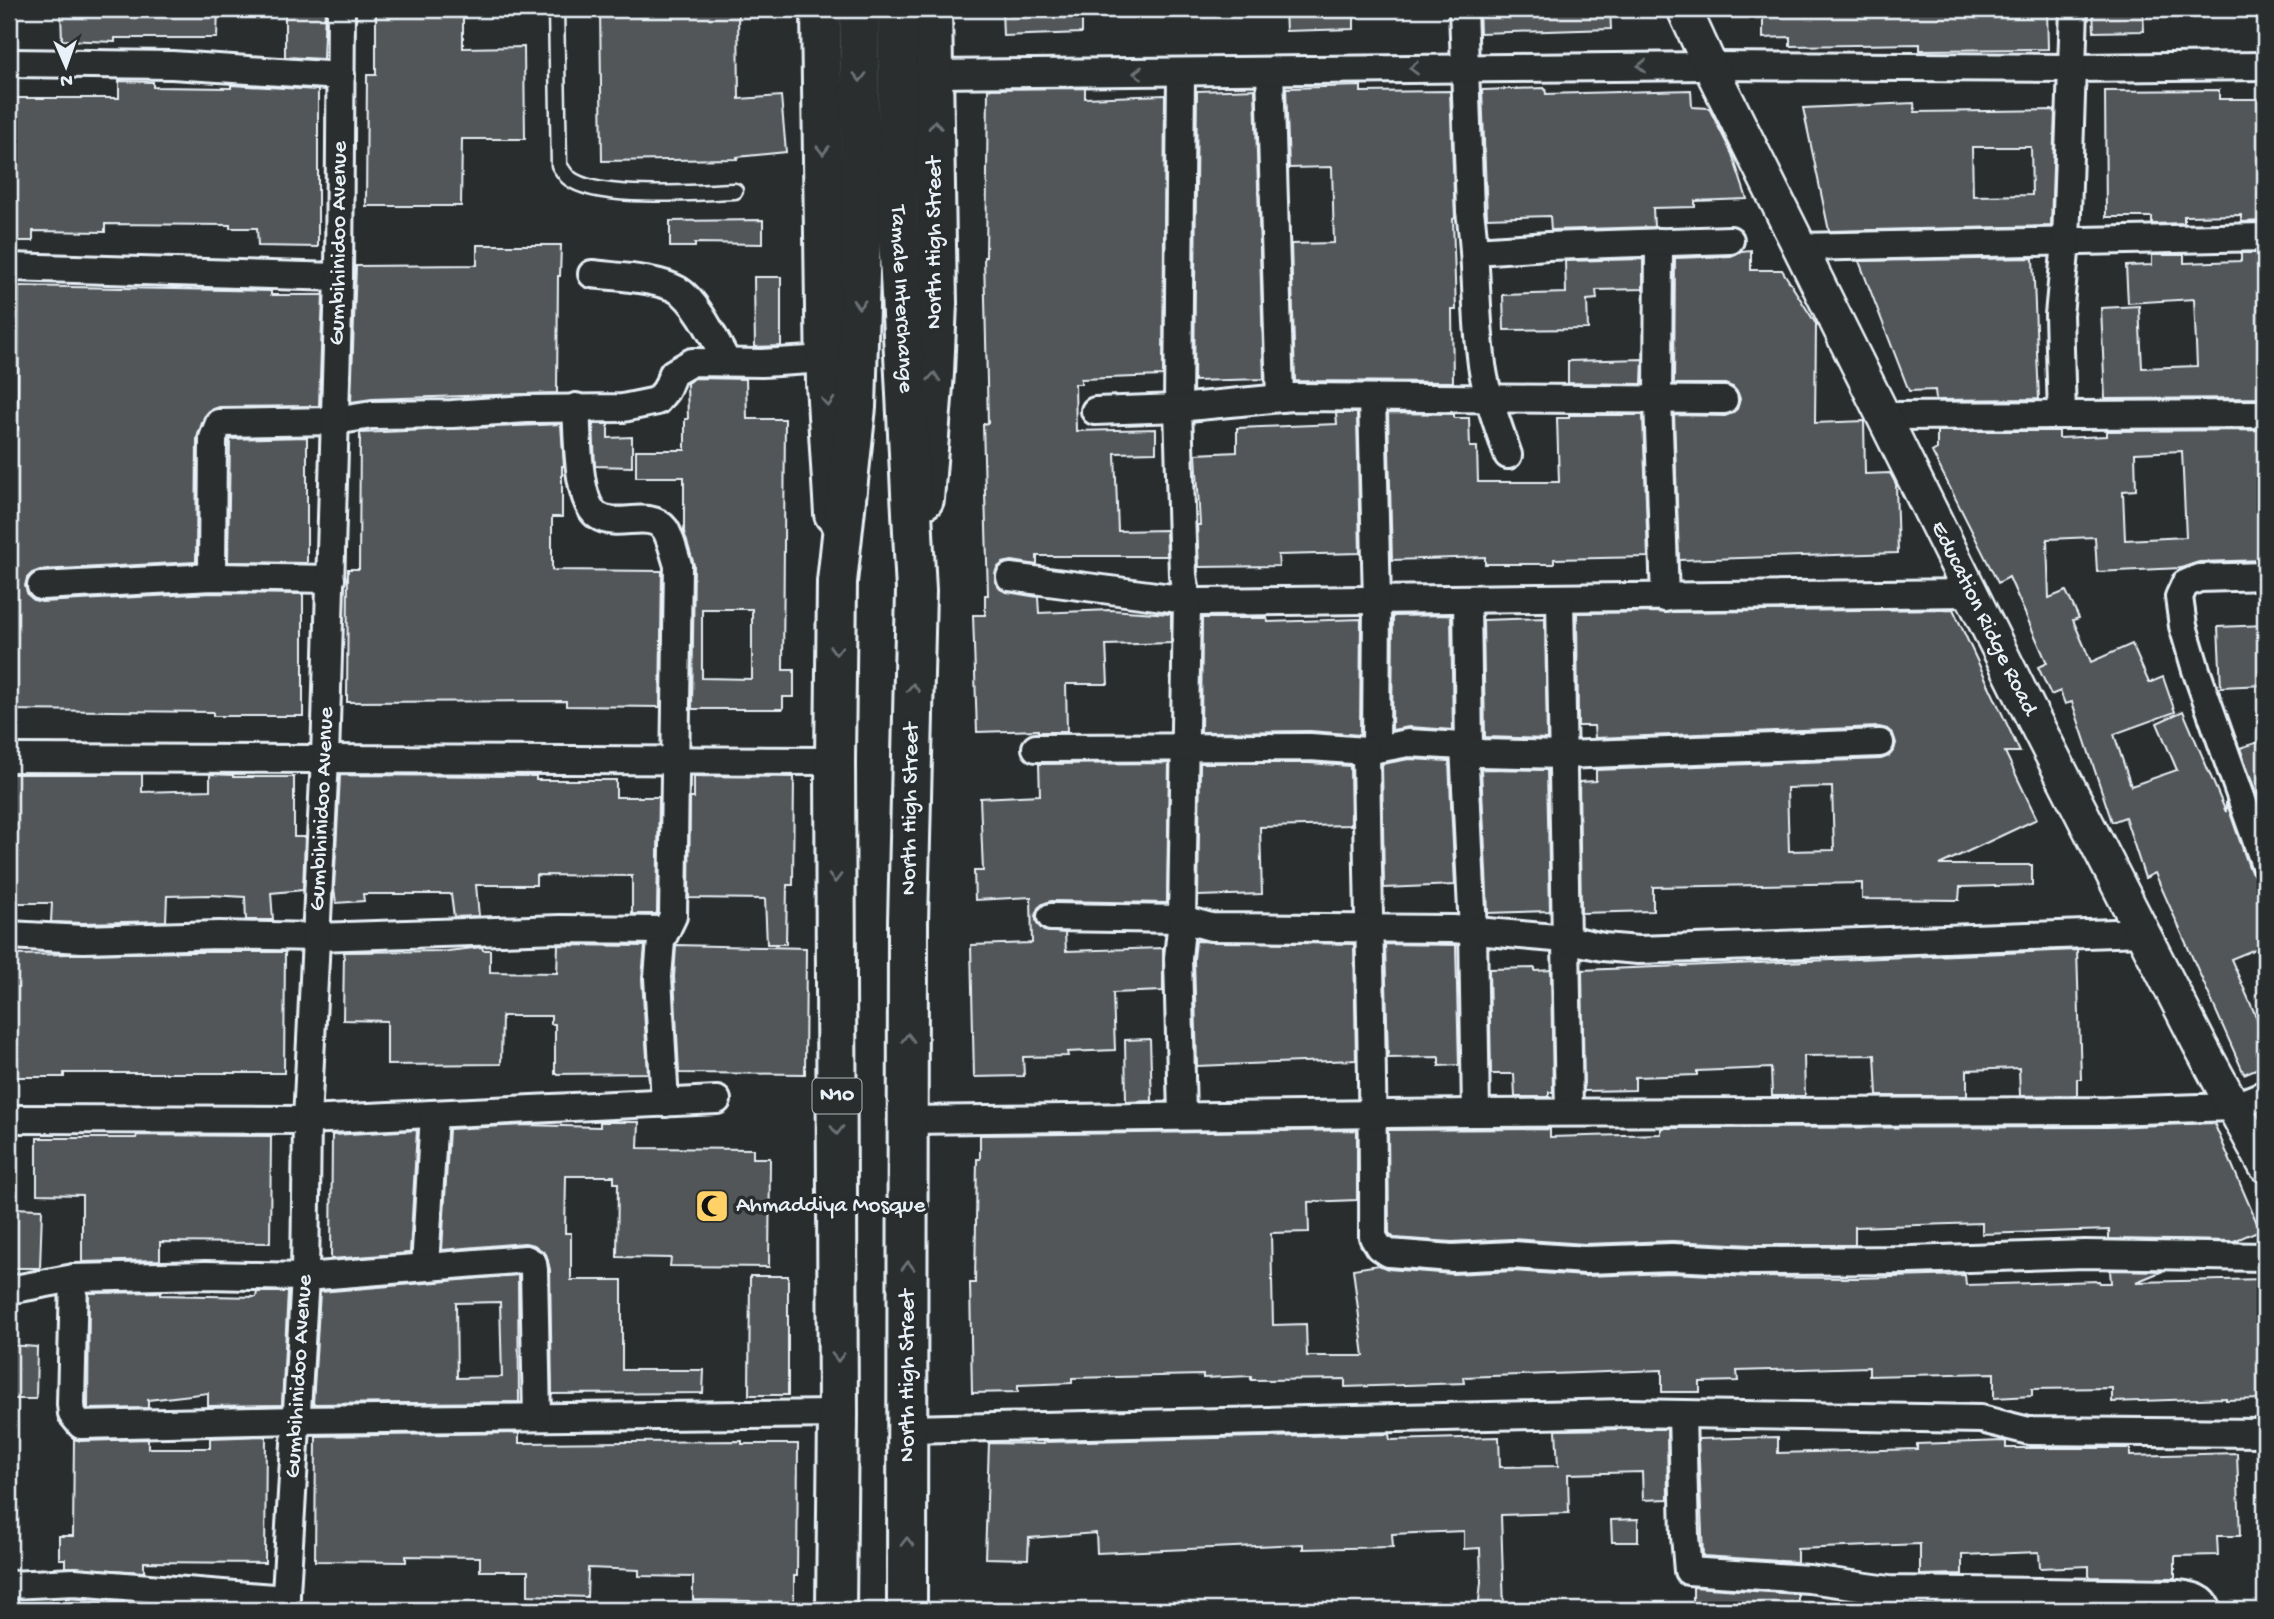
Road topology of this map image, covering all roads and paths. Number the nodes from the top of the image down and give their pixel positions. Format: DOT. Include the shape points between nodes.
graph roads {
  1 [pos="341,9"];
  2 [pos="556,9"];
  3 [pos="821,9"];
  4 [pos="859,9"];
  5 [pos="897,9"];
  6 [pos="932,9"];
  7 [pos="1463,9"];
  8 [pos="1684,9"];
  9 [pos="2074,9"];
  10 [pos="9,63"];
  11 [pos="1710,66"];
  12 [pos="2265,66"];
  13 [pos="1463,68"];
  14 [pos="2073,68"];
  15 [pos="1270,71"];
  16 [pos="1181,73"];
  17 [pos="934,74"];
  18 [pos="341,76"];
  19 [pos="734,191"];
  20 [pos="2265,237"];
  21 [pos="1730,240"];
  22 [pos="1659,242"];
  23 [pos="2066,242"];
  24 [pos="1800,247"];
  25 [pos="1475,251"];
  26 [pos="9,268"];
  27 [pos="592,274"];
  28 [pos="339,277"];
  29 [pos="826,359"];
  30 [pos="727,362"];
  31 [pos="1280,398"];
  32 [pos="1373,398"];
  33 [pos="1489,400"];
  34 [pos="1658,400"];
  35 [pos="1724,400"];
  36 [pos="576,407"];
  37 [pos="1178,408"];
  38 [pos="1095,411"];
  39 [pos="2265,414"];
  40 [pos="2062,415"];
  41 [pos="1883,416"];
  42 [pos="335,421"];
  43 [pos="1508,455"];
  44 [pos="2265,576"];
  45 [pos="212,577"];
  46 [pos="1010,577"];
  47 [pos="331,579"];
  48 [pos="837,582"];
  49 [pos="41,586"];
  50 [pos="916,591"];
  51 [pos="1972,593"];
  52 [pos="1665,598"];
  53 [pos="1560,599"];
  54 [pos="1187,600"];
  55 [pos="1467,600"];
  56 [pos="1377,601"];
  57 [pos="1880,743"];
  58 [pos="1184,747"];
  59 [pos="1036,748"];
  60 [pos="1466,748"];
  61 [pos="1371,750"];
  62 [pos="1563,755"];
  63 [pos="9,758"];
  64 [pos="325,758"];
  65 [pos="674,761"];
  66 [pos="835,761"];
  67 [pos="2265,865"];
  68 [pos="1051,917"];
  69 [pos="1182,919"];
  70 [pos="1368,928"];
  71 [pos="666,930"];
  72 [pos="1473,931"];
  73 [pos="2142,932"];
  74 [pos="9,934"];
  75 [pos="316,937"];
  76 [pos="1566,939"];
  77 [pos="2265,1094"];
  78 [pos="717,1100"];
  79 [pos="665,1103"];
  80 [pos="2233,1107"];
  81 [pos="1569,1112"];
  82 [pos="1476,1113"];
  83 [pos="434,1114"];
  84 [pos="1373,1114"];
  85 [pos="1182,1115"];
  86 [pos="9,1119"];
  87 [pos="908,1119"];
  88 [pos="307,1120"];
  89 [pos="2265,1165"];
  90 [pos="2265,1257"];
  91 [pos="425,1267"];
  92 [pos="305,1277"];
  93 [pos="74,1278"];
  94 [pos="9,1290"];
  95 [pos="838,1414"];
  96 [pos="1682,1414"];
  97 [pos="537,1417"];
  98 [pos="297,1420"];
  99 [pos="908,1429"];
  100 [pos="2265,1433"];
  101 [pos="9,1585"];
  102 [pos="286,1605"];
  103 [pos="836,1610"];
  104 [pos="907,1610"];
  105 [pos="2208,1610"];
  1 -- 18 [label="street, Gumbihinidoo Avenue"];
  2 -- 19 [label="lane" via="559,165 568,178 614,192"];
  3 -- 29 [label="main road, one-way"];
  4 -- 48 [label="main road, Tamale Interchange, one-way" via="861,240 856,407"];
  5 -- 50 [label="main road, Tamale Interchange" via="898,236"];
  6 -- 17 [label="main road, North High Street"];
  7 -- 13 [label="street"];
  8 -- 11 [label="street, Education Ridge Road"];
  9 -- 14 [label="street"];
  10 -- 18 [label="street" via="172,65"];
  11 -- 13 [label="street, one-way"];
  11 -- 14 [label="street"];
  11 -- 24 [label="street, Education Ridge Road"];
  12 -- 14 [label="street"];
  13 -- 15 [label="street, one-way"];
  13 -- 25 [label="street"];
  14 -- 23 [label="street"];
  15 -- 16 [label="street"];
  15 -- 31 [label="street"];
  16 -- 17 [label="street, one-way"];
  16 -- 37 [label="street"];
  50 -- 17 [label="main road, North High Street, one-way" via="937,303"];
  18 -- 28 [label="street, Gumbihinidoo Avenue"];
  20 -- 23 [label="street"];
  21 -- 22 [label="street"];
  22 -- 25 [label="street"];
  22 -- 34 [label="street"];
  23 -- 24 [label="street"];
  23 -- 40 [label="street" via="2059,315"];
  24 -- 41 [label="street, Education Ridge Road"];
  25 -- 33 [label="street" via="1481,358"];
  26 -- 28 [label="street"];
  27 -- 30 [label="street" via="679,290 705,321"];
  28 -- 42 [label="street, Gumbihinidoo Avenue"];
  29 -- 30 [label="street"];
  29 -- 48 [label="main road, one-way"];
  30 -- 36 [label="street" via="692,362 674,373 657,401 623,408"];
  31 -- 32 [label="street"];
  31 -- 37 [label="street"];
  32 -- 33 [label="street"];
  32 -- 56 [label="street"];
  33 -- 34 [label="street"];
  33 -- 43 [label="street"];
  34 -- 35 [label="street"];
  34 -- 52 [label="street"];
  36 -- 42 [label="street" via="372,415"];
  36 -- 65 [label="street" via="582,483 590,506 599,517 654,520 665,530 678,565"];
  37 -- 38 [label="street"];
  37 -- 54 [label="street"];
  39 -- 40 [label="street"];
  40 -- 41 [label="street"];
  41 -- 51 [label="street, Education Ridge Road"];
  42 -- 45 [label="street" via="219,423 213,438"];
  42 -- 47 [label="street, Gumbihinidoo Avenue"];
  44 -- 67 [label="street" via="2199,578 2185,584 2179,597 2196,670"];
  45 -- 47 [label="street"];
  45 -- 49 [label="street"];
  46 -- 54 [label="street"];
  47 -- 64 [label="street, Gumbihinidoo Avenue"];
  48 -- 66 [label="main road, N10, one-way"];
  87 -- 50 [label="main road, North High Street, one-way"];
  51 -- 52 [label="street"];
  51 -- 73 [label="street, Education Ridge Road"];
  52 -- 53 [label="street"];
  53 -- 55 [label="street"];
  53 -- 62 [label="street"];
  54 -- 56 [label="street"];
  54 -- 58 [label="street"];
  55 -- 56 [label="street"];
  55 -- 60 [label="street"];
  56 -- 61 [label="street"];
  57 -- 62 [label="street"];
  58 -- 59 [label="street"];
  58 -- 61 [label="street"];
  58 -- 69 [label="street"];
  60 -- 61 [label="street" via="1408,743"];
  60 -- 62 [label="street" via="1480,753"];
  60 -- 72 [label="street"];
  61 -- 70 [label="street"];
  62 -- 76 [label="street"];
  63 -- 64 [label="street"];
  64 -- 65 [label="street"];
  64 -- 75 [label="street, Gumbihinidoo Avenue"];
  65 -- 66 [label="street"];
  65 -- 71 [label="street" via="673,916"];
  66 -- 95 [label="main road, N10, one-way"];
  68 -- 69 [label="street"];
  69 -- 70 [label="street" via="1211,927"];
  69 -- 85 [label="street" via="1178,958"];
  70 -- 72 [label="street"];
  70 -- 84 [label="street"];
  71 -- 75 [label="street"];
  71 -- 79 [label="street" via="658,976"];
  72 -- 76 [label="street"];
  72 -- 82 [label="street"];
  73 -- 76 [label="street" via="1638,950"];
  73 -- 80 [label="street, Education Ridge Road"];
  74 -- 75 [label="street" via="83,939"];
  75 -- 88 [label="street, Gumbihinidoo Avenue"];
  76 -- 81 [label="street"];
  77 -- 80 [label="street"];
  78 -- 79 [label="street"];
  79 -- 83 [label="street"];
  80 -- 81 [label="street"];
  80 -- 89 [label="street, Education Ridge Road"];
  81 -- 82 [label="street"];
  82 -- 84 [label="street"];
  83 -- 88 [label="street"];
  83 -- 91 [label="street"];
  84 -- 85 [label="street"];
  84 -- 90 [label="street" via="1373,1237 1389,1252 1452,1258 1513,1255 1752,1261 2085,1254"];
  85 -- 87 [label="street"];
  86 -- 88 [label="street"];
  99 -- 87 [label="main road, North High Street, one-way"];
  88 -- 92 [label="street, Gumbihinidoo Avenue"];
  91 -- 92 [label="street"];
  91 -- 97 [label="street" via="526,1259 533,1263"];
  92 -- 93 [label="street"];
  92 -- 98 [label="street, Gumbihinidoo Avenue"];
  93 -- 94 [label="street"];
  93 -- 98 [label="street" via="71,1404 72,1414 82,1425"];
  95 -- 97 [label="street"];
  95 -- 103 [label="main road, N10"];
  96 -- 99 [label="street"];
  96 -- 100 [label="street" via="1981,1419 2029,1431"];
  96 -- 105 [label="street" via="1688,1571 1889,1590 2179,1594 2203,1600"];
  97 -- 98 [label="street"];
  98 -- 102 [label="street, Gumbihinidoo Avenue"];
  104 -- 99 [label="main road, North High Street, one-way"];
  101 -- 102 [label="street" via="75,1582"];
}
